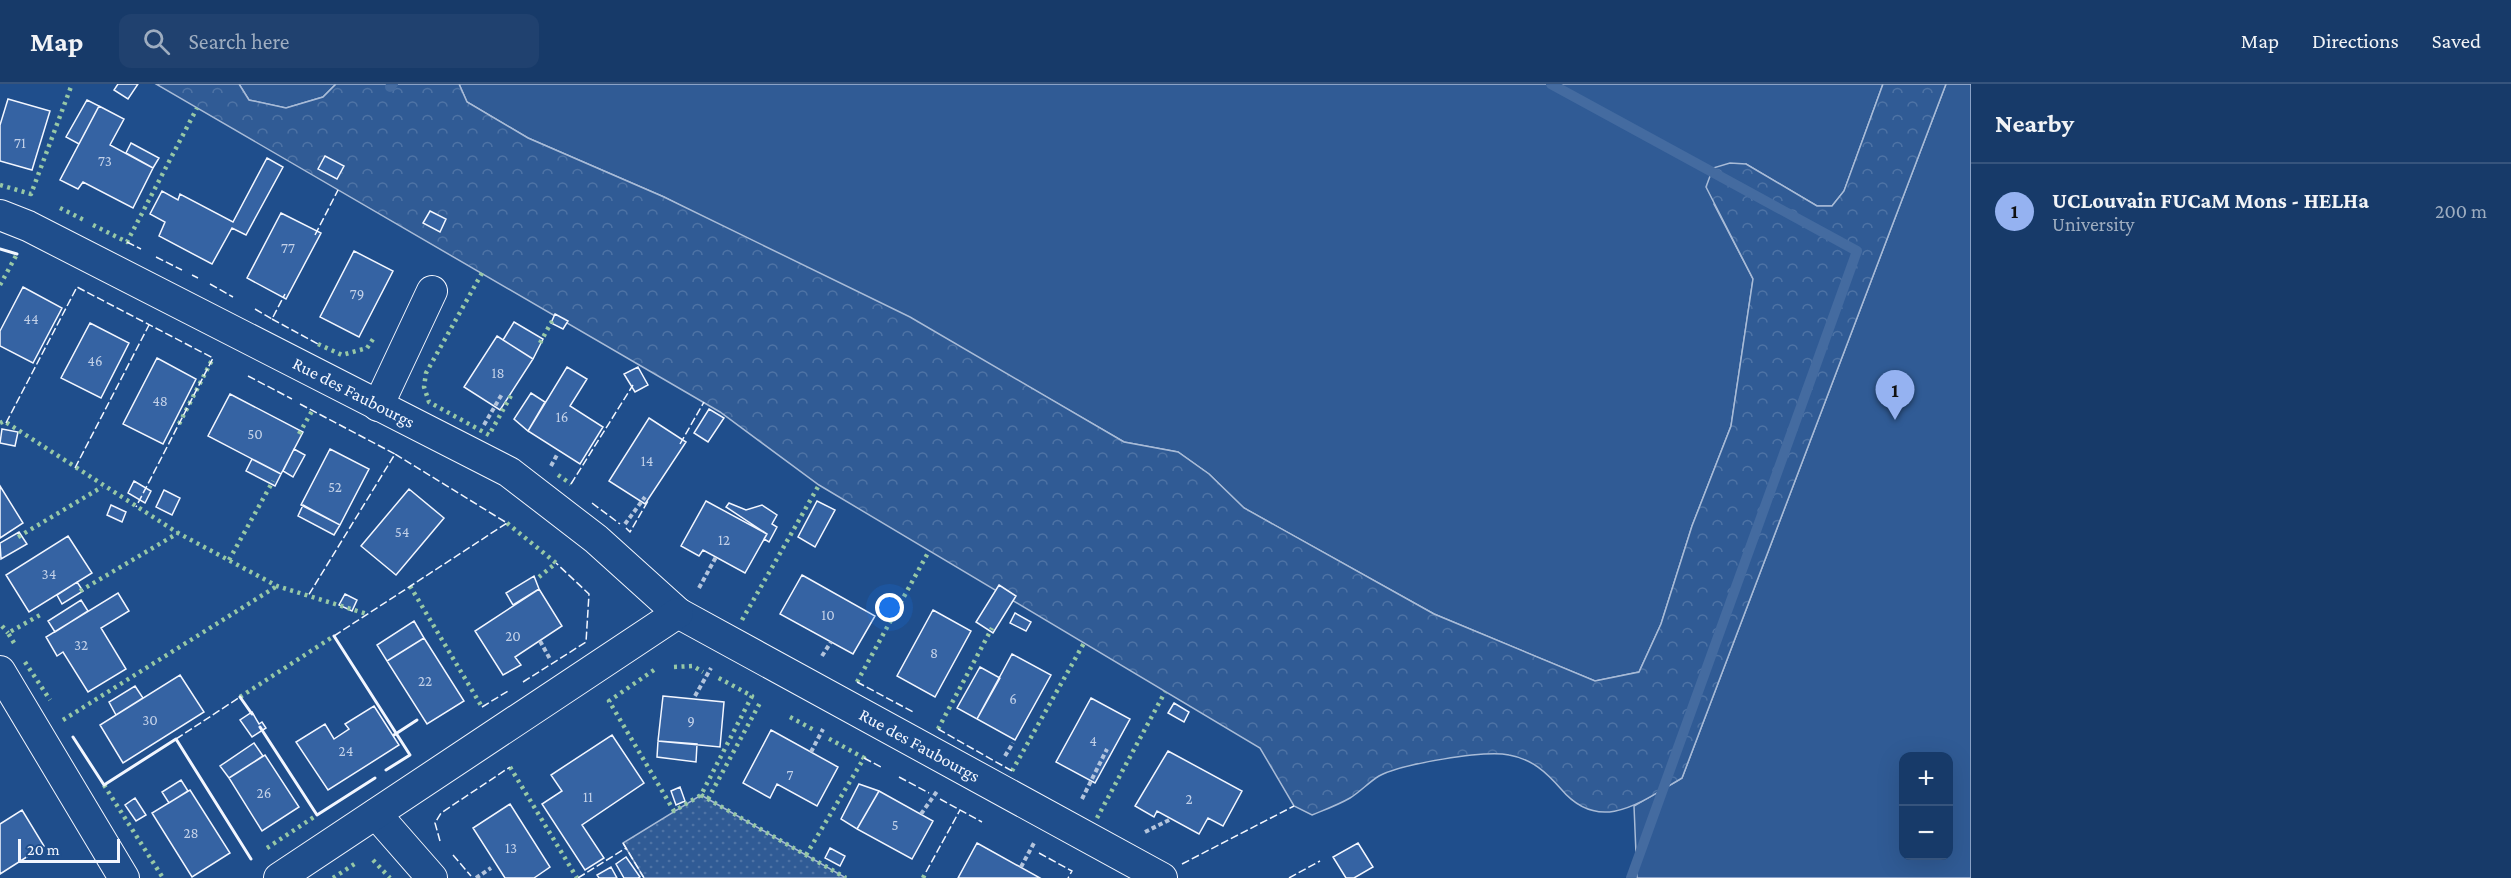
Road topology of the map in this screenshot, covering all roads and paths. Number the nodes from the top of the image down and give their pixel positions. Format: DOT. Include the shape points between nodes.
graph roads {
  1 [pos="0,215"];
  2 [pos="432,291"];
  3 [pos="378,406"];
  4 [pos="678,613"];
  5 [pos="0,671"];
  6 [pos="1107,749"];
  7 [pos="376,814"];
  8 [pos="1068,826"];
  9 [pos="490,868"];
  10 [pos="124,878"];
  11 [pos="279,878"];
  12 [pos="432,878"];
  13 [pos="476,878"];
  14 [pos="1162,878"];
  1 -- 3 [label="street, Rue des Faubourgs"];
  2 -- 3 [label="street"];
  3 -- 4 [label="street, Rue des Faubourgs" via="509,472 596,539"];
  4 -- 7 [label="street"];
  4 -- 8 [label="street, Rue des Faubourgs"];
  5 -- 10 [label="street"];
  6 -- 8 [label="path"];
  7 -- 11 [label="street"];
  7 -- 12 [label="street"];
  8 -- 14 [label="street, Rue des Faubourgs"];
  9 -- 13 [label="path"];
}
